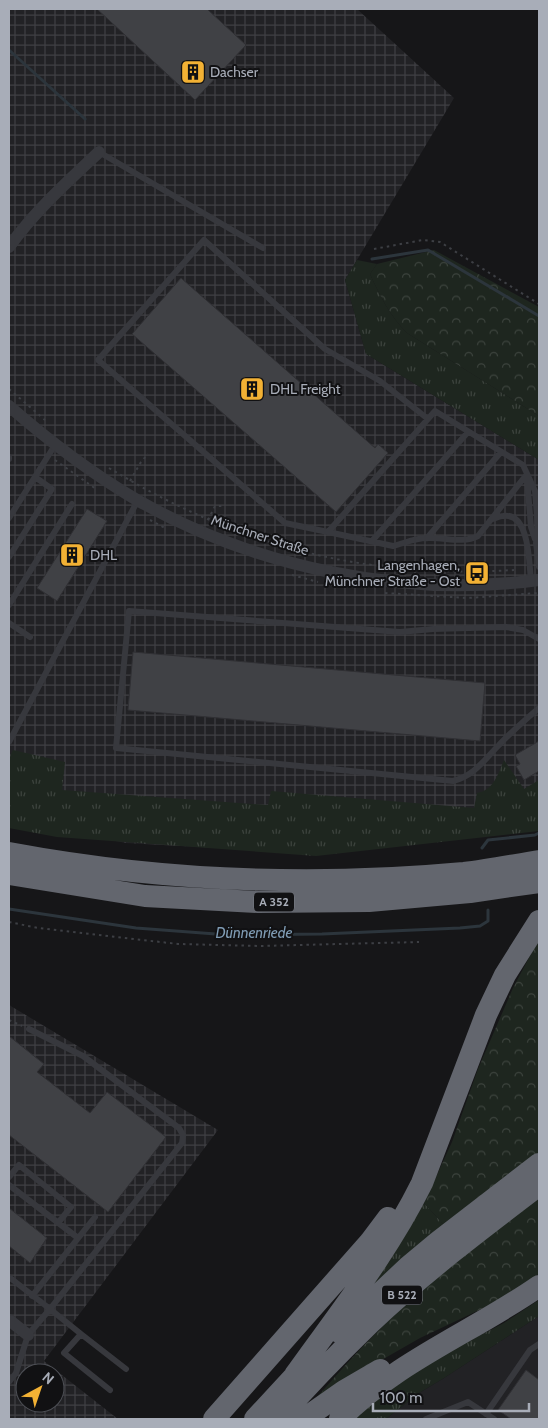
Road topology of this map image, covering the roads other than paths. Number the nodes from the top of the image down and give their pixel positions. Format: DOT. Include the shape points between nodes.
graph roads {
  1 [pos="99,152"];
  2 [pos="9,247"];
  3 [pos="263,248"];
  4 [pos="9,406"];
  5 [pos="428,419"];
  6 [pos="468,432"];
  7 [pos="56,445"];
  8 [pos="501,452"];
  9 [pos="527,474"];
  10 [pos="35,477"];
  11 [pos="138,500"];
  12 [pos="72,504"];
  13 [pos="9,518"];
  14 [pos="491,520"];
  15 [pos="328,532"];
  16 [pos="427,538"];
  17 [pos="372,541"];
  18 [pos="9,557"];
  19 [pos="539,567"];
  20 [pos="533,577"];
  21 [pos="9,605"];
  22 [pos="9,623"];
  23 [pos="30,637"];
  24 [pos="539,639"];
  25 [pos="539,708"];
  26 [pos="9,742"];
  27 [pos="9,853"];
  28 [pos="539,862"];
  29 [pos="9,874"];
  30 [pos="539,882"];
  31 [pos="539,921"];
  32 [pos="29,1029"];
  33 [pos="438,1142"];
  34 [pos="539,1164"];
  35 [pos="9,1177"];
  36 [pos="539,1185"];
  37 [pos="9,1186"];
  38 [pos="499,1205"];
  39 [pos="95,1217"];
  40 [pos="58,1223"];
  41 [pos="78,1238"];
  42 [pos="9,1277"];
  43 [pos="539,1286"];
  44 [pos="32,1296"];
  45 [pos="50,1309"];
  46 [pos="9,1320"];
  47 [pos="478,1323"];
  48 [pos="81,1334"];
  49 [pos="28,1335"];
  50 [pos="539,1344"];
  51 [pos="126,1369"];
  52 [pos="295,1375"];
  53 [pos="9,1382"];
  54 [pos="110,1390"];
  55 [pos="486,1414"];
  56 [pos="214,1419"];
  57 [pos="255,1419"];
  58 [pos="278,1419"];
  59 [pos="304,1419"];
  60 [pos="340,1419"];
  61 [pos="426,1419"];
  62 [pos="494,1419"];
  1 -- 2 [label="street" via="31,218"];
  1 -- 3 [label="lane"];
  4 -- 7 [label="street, Münchner Straße"];
  5 -- 6 [label="lane" via="434,411"];
  5 -- 15 [label="lane"];
  5 -- 15 [label="lane" via="380,381 326,349 204,240 98,360 285,523"];
  6 -- 8 [label="lane"];
  6 -- 17 [label="lane"];
  7 -- 10 [label="lane"];
  7 -- 11 [label="street, Münchner Straße"];
  8 -- 9 [label="lane" via="523,465"];
  8 -- 16 [label="lane"];
  9 -- 14 [label="lane"];
  9 -- 19 [label="lane" via="531,527"];
  10 -- 13 [label="lane"];
  10 -- 18 [label="lane" via="52,489"];
  11 -- 20 [label="street, Münchner Straße" via="221,540 278,559 336,573 396,582 464,586"];
  11 -- 26 [label="lane"];
  12 -- 21 [label="lane"];
  14 -- 16 [label="lane" via="478,536 470,540"];
  14 -- 20 [label="lane" via="505,515 522,525"];
  15 -- 17 [label="lane"];
  16 -- 17 [label="lane" via="393,546"];
  22 -- 23 [label="lane"];
  24 -- 25 [label="lane" via="523,630 506,627 400,632 128,610 116,748 453,781 466,777 477,768"];
  27 -- 28 [label="highway, A 352" via="144,873 255,880 365,880"];
  29 -- 30 [label="highway, A 352" via="145,896 258,902 369,901"];
  31 -- 33 [label="highway" via="505,975 486,1015"];
  32 -- 45 [label="lane" via="83,1056 179,1128 183,1135 182,1143"];
  33 -- 52 [label="highway" via="422,1183 396,1232"];
  33 -- 56 [label="highway" via="370,1242"];
  34 -- 38 [label="highway"];
  35 -- 40 [label="lane" via="19,1165 71,1207"];
  36 -- 38 [label="highway"];
  37 -- 40 [label="lane"];
  38 -- 52 [label="highway, B 522" via="408,1267"];
  38 -- 58 [label="highway, B 522" via="448,1255 370,1322"];
  39 -- 41 [label="lane"];
  40 -- 41 [label="lane"];
  41 -- 44 [label="lane"];
  42 -- 44 [label="lane"];
  43 -- 47 [label="highway"];
  44 -- 45 [label="lane"];
  45 -- 48 [label="lane"];
  45 -- 49 [label="lane"];
  46 -- 49 [label="street"];
  47 -- 59 [label="highway" via="372,1374"];
  47 -- 60 [label="highway" via="404,1367"];
  48 -- 51 [label="lane"];
  48 -- 54 [label="lane" via="64,1353"];
  49 -- 53 [label="lane" via="16,1373"];
  50 -- 55 [label="lane" via="530,1350"];
  52 -- 57 [label="highway, B 522"];
  55 -- 61 [label="lane" via="468,1402"];
  55 -- 62 [label="lane"];
}
